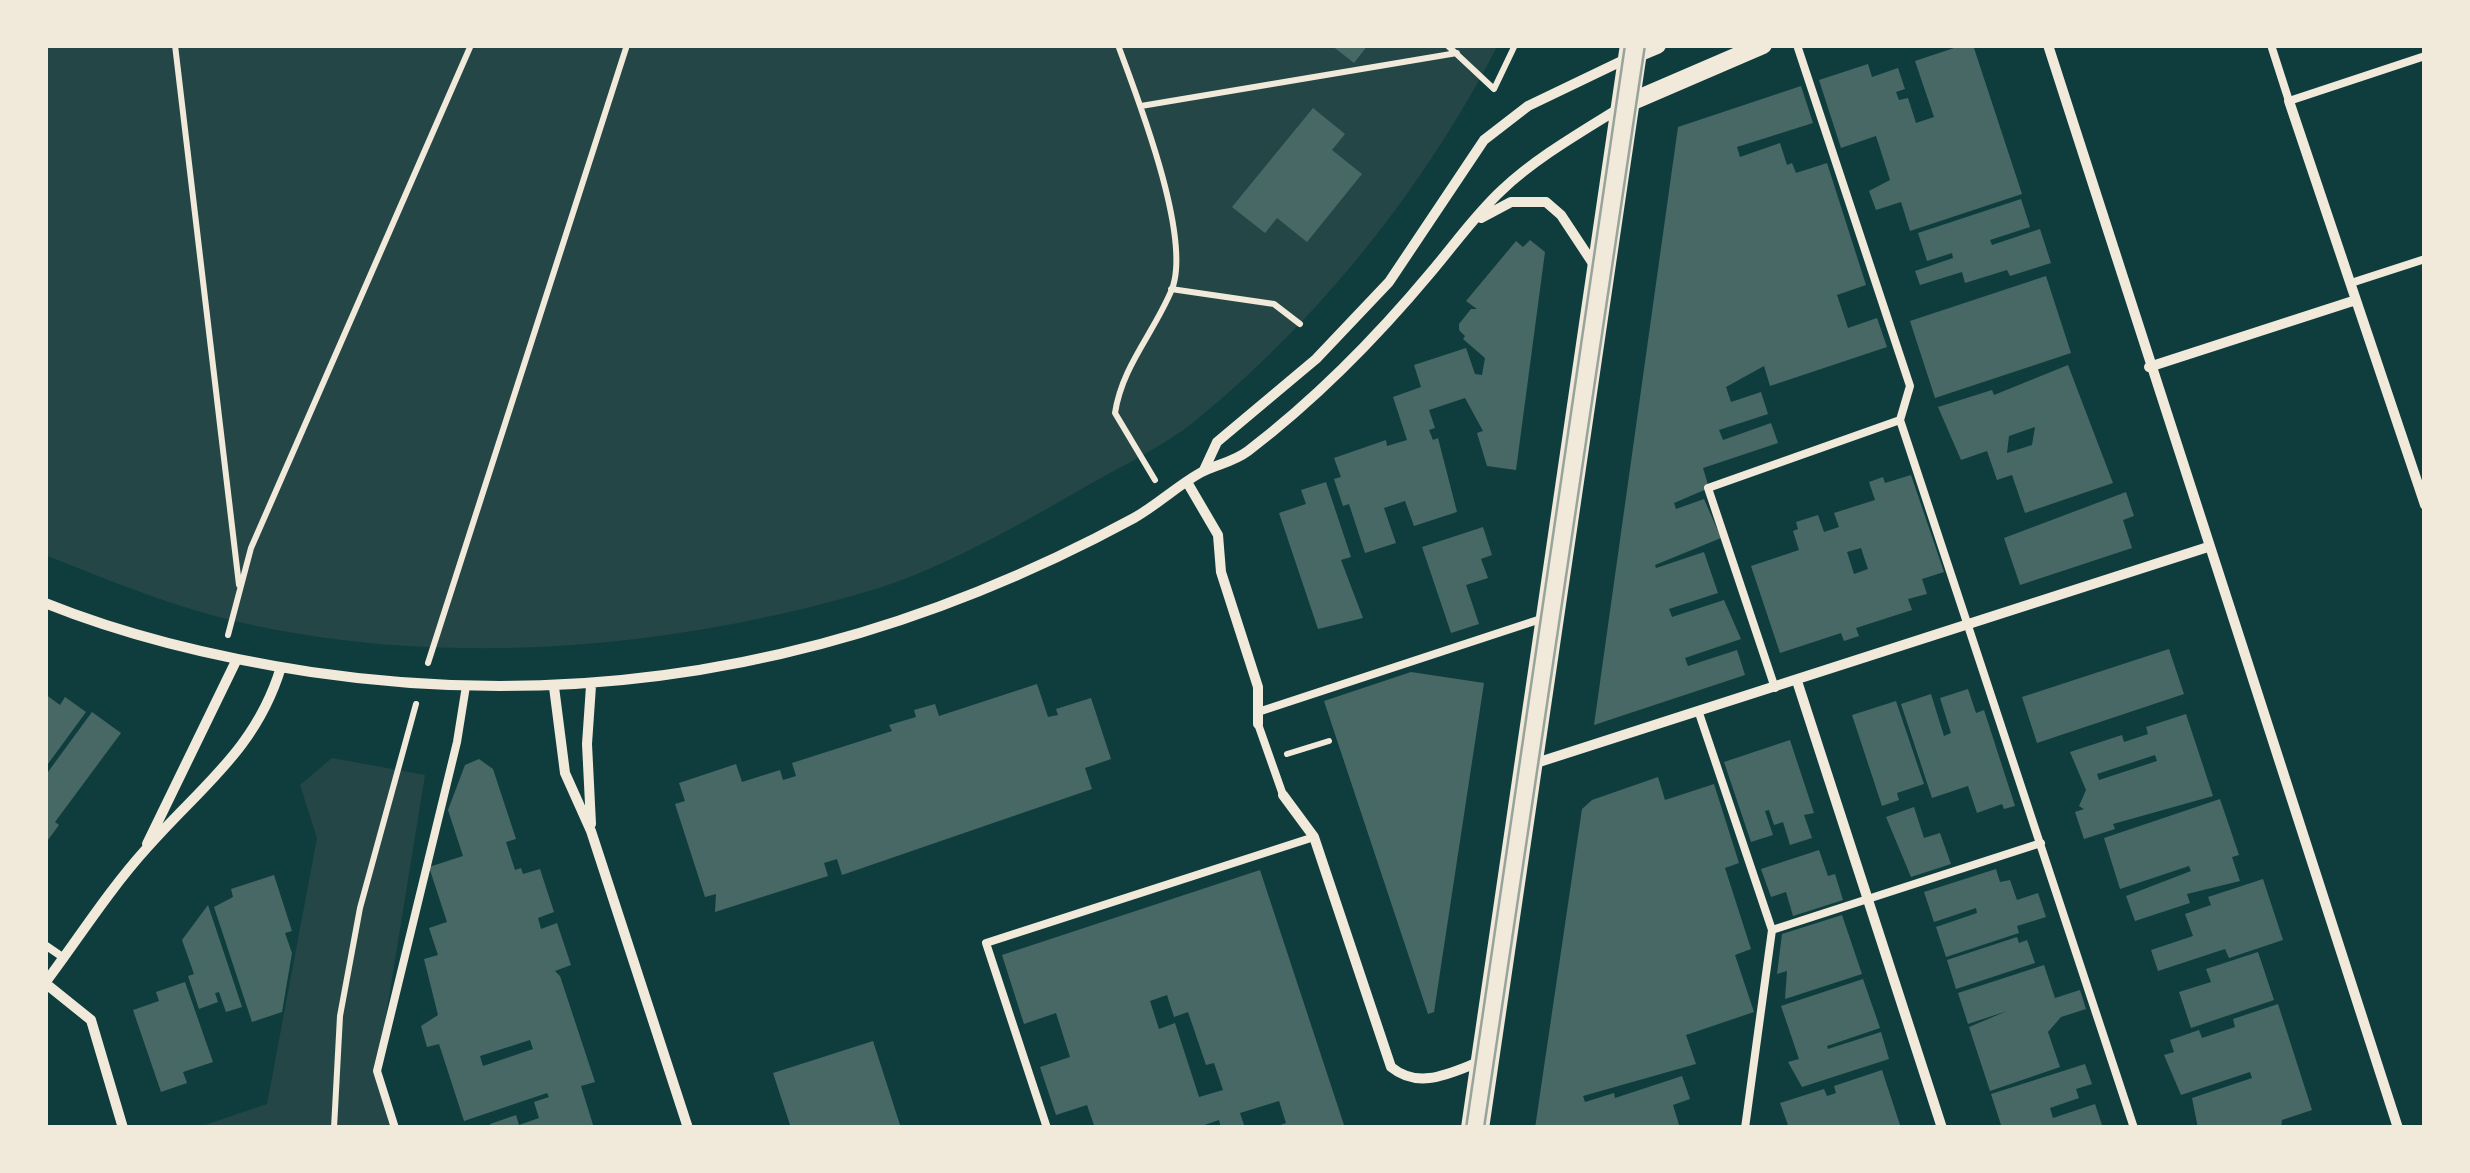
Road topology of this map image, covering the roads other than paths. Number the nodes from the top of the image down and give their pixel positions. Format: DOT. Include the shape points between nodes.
graph roads {
  1 [pos="1763,45"];
  2 [pos="1797,45"];
  3 [pos="2048,45"];
  4 [pos="2271,45"];
  5 [pos="1641,49"];
  6 [pos="2425,56"];
  7 [pos="2290,101"];
  8 [pos="1626,104"];
  9 [pos="1463,232"];
  10 [pos="2425,259"];
  11 [pos="1600,272"];
  12 [pos="2351,283"];
  13 [pos="2356,300"];
  14 [pos="2149,367"];
  15 [pos="1900,420"];
  16 [pos="1204,470"];
  17 [pos="1187,482"];
  18 [pos="2425,505"];
  19 [pos="2208,547"];
  20 [pos="45,603"];
  21 [pos="1550,616"];
  22 [pos="1968,625"];
  23 [pos="236,661"];
  24 [pos="281,667"];
  25 [pos="1797,682"];
  26 [pos="466,686"];
  27 [pos="591,686"];
  28 [pos="554,687"];
  29 [pos="1775,688"];
  30 [pos="1699,713"];
  31 [pos="1258,718"];
  32 [pos="1528,766"];
  33 [pos="1283,795"];
  34 [pos="591,831"];
  35 [pos="1314,838"];
  36 [pos="2041,843"];
  37 [pos="145,850"];
  38 [pos="1868,900"];
  39 [pos="1772,930"];
  40 [pos="45,945"];
  41 [pos="64,958"];
  42 [pos="45,983"];
  43 [pos="1485,1060"];
  44 [pos="124,1128"];
  45 [pos="396,1128"];
  46 [pos="688,1128"];
  47 [pos="1047,1128"];
  48 [pos="1475,1128"];
  49 [pos="1746,1128"];
  50 [pos="1942,1128"];
  51 [pos="2134,1128"];
  52 [pos="2398,1128"];
  1 -- 8 [label="street"];
  2 -- 15 [label="lane" via="1910,386"];
  3 -- 14 [label="street"];
  4 -- 7 [label="lane"];
  5 -- 8 [label="highway"];
  5 -- 16 [label="street" via="1528,106 1484,140 1389,282 1316,359 1217,442"];
  6 -- 7 [label="lane"];
  7 -- 12 [label="street"];
  8 -- 9 [label="street" via="1526,170"];
  8 -- 11 [label="highway"];
  9 -- 11 [label="street" via="1511,202 1546,202"];
  9 -- 16 [label="street" via="1344,367 1247,452"];
  10 -- 12 [label="lane"];
  11 -- 21 [label="highway"];
  12 -- 13 [label="street"];
  13 -- 14 [label="street"];
  13 -- 18 [label="street"];
  14 -- 19 [label="street"];
  15 -- 22 [label="lane"];
  15 -- 29 [label="lane" via="1708,488"];
  16 -- 17 [label="street"];
  17 -- 27 [label="street" via="1020,572 855,635 734,666"];
  17 -- 31 [label="street" via="1218,535 1221,572 1258,688"];
  19 -- 22 [label="street"];
  19 -- 52 [label="street"];
  20 -- 23 [label="street" via="147,640"];
  21 -- 31 [label="lane"];
  21 -- 32 [label="highway"];
  22 -- 25 [label="street"];
  22 -- 36 [label="lane"];
  23 -- 24 [label="street"];
  23 -- 37 [label="street"];
  24 -- 26 [label="street"];
  24 -- 37 [label="street" via="262,718"];
  25 -- 29 [label="street"];
  25 -- 38 [label="street"];
  26 -- 28 [label="street"];
  26 -- 45 [label="lane" via="377,1071"];
  27 -- 28 [label="street"];
  27 -- 34 [label="street"];
  28 -- 34 [label="street" via="564,773"];
  29 -- 30 [label="street"];
  30 -- 32 [label="street"];
  30 -- 39 [label="lane"];
  31 -- 33 [label="lane"];
  32 -- 43 [label="highway"];
  33 -- 35 [label="street"];
  34 -- 46 [label="street"];
  35 -- 43 [label="street" via="1391,1067 1408,1078 1428,1079"];
  35 -- 47 [label="lane" via="986,943"];
  36 -- 38 [label="lane"];
  36 -- 51 [label="lane"];
  37 -- 41 [label="street"];
  38 -- 39 [label="lane"];
  38 -- 50 [label="street"];
  39 -- 49 [label="lane"];
  40 -- 41 [label="lane"];
  41 -- 42 [label="street"];
  42 -- 44 [label="street" via="91,1020"];
  43 -- 48 [label="highway"];
}
